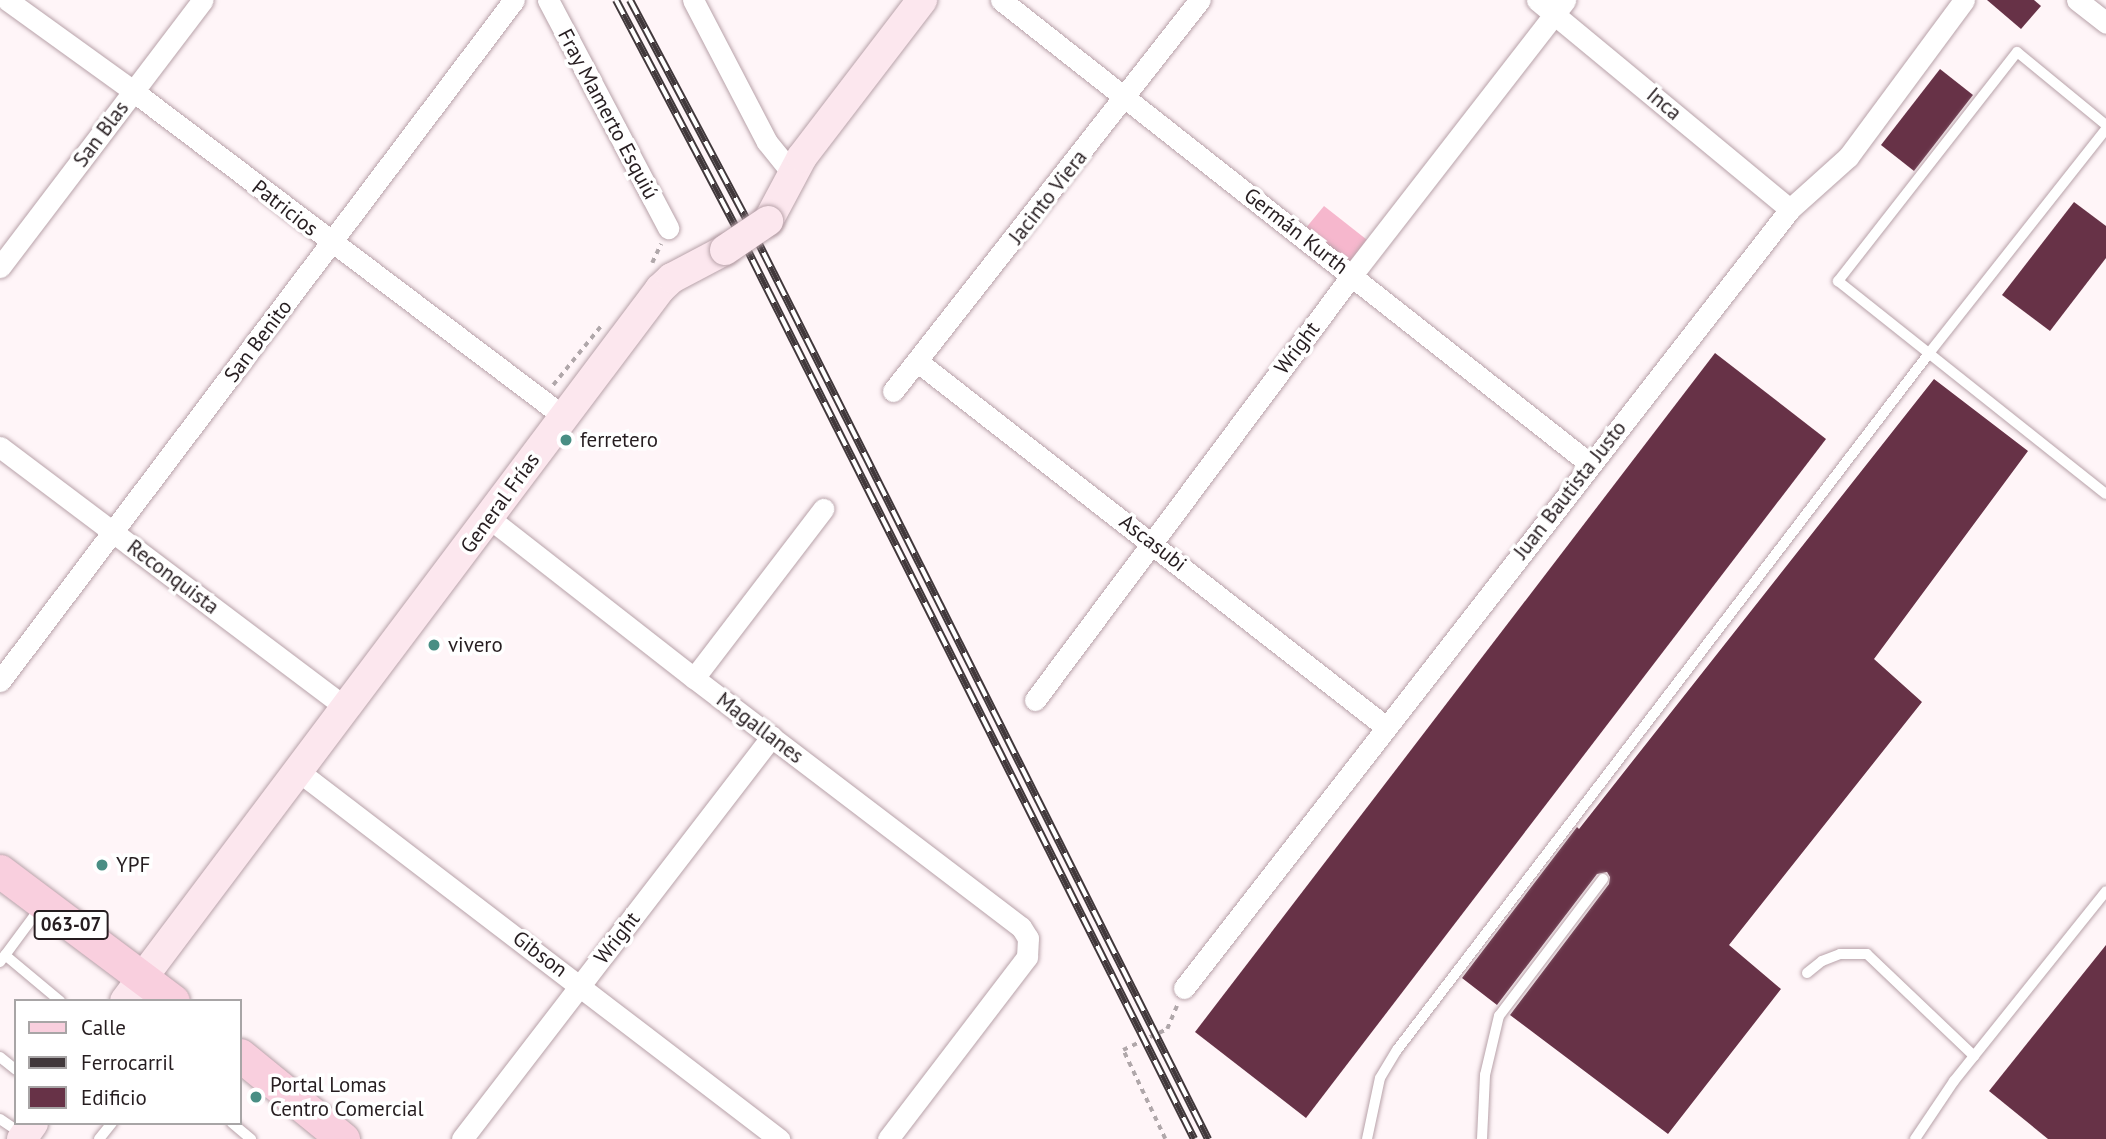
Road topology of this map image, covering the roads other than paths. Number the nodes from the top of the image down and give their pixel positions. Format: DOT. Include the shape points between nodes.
graph roads {
  1 [pos="7,0"];
  2 [pos="203,0"];
  3 [pos="514,0"];
  4 [pos="548,0"];
  5 [pos="693,0"];
  6 [pos="922,0"];
  7 [pos="1001,0"];
  8 [pos="1200,0"];
  9 [pos="1537,0"];
  10 [pos="1964,0"];
  11 [pos="2077,0"];
  12 [pos="1560,7"];
  13 [pos="2106,23"];
  14 [pos="133,91"];
  15 [pos="1126,97"];
  16 [pos="2106,127"];
  17 [pos="792,173"];
  18 [pos="1790,209"];
  19 [pos="668,228"];
  20 [pos="332,244"];
  21 [pos="0,267"];
  22 [pos="1352,275"];
  23 [pos="1930,352"];
  24 [pos="918,362"];
  25 [pos="893,391"];
  26 [pos="552,408"];
  27 [pos="0,447"];
  28 [pos="1590,464"];
  29 [pos="2106,494"];
  30 [pos="822,509"];
  31 [pos="489,518"];
  32 [pos="113,532"];
  33 [pos="1151,541"];
  34 [pos="694,678"];
  35 [pos="0,681"];
  36 [pos="1035,700"];
  37 [pos="346,708"];
  38 [pos="1386,727"];
  39 [pos="772,736"];
  40 [pos="298,771"];
  41 [pos="0,871"];
  42 [pos="1603,880"];
  43 [pos="2106,891"];
  44 [pos="43,904"];
  45 [pos="2,959"];
  46 [pos="1807,973"];
  47 [pos="580,985"];
  48 [pos="1184,988"];
  49 [pos="134,989"];
  50 [pos="57,999"];
  51 [pos="166,999"];
  52 [pos="1974,1055"];
  53 [pos="0,1057"];
  54 [pos="242,1057"];
  55 [pos="14,1068"];
  56 [pos="0,1118"];
  57 [pos="110,1125"];
  58 [pos="234,1125"];
  59 [pos="27,1133"];
  60 [pos="99,1139"];
  61 [pos="251,1139"];
  62 [pos="343,1139"];
  63 [pos="462,1139"];
  64 [pos="779,1139"];
  65 [pos="888,1139"];
  66 [pos="1367,1139"];
  67 [pos="1482,1139"];
  68 [pos="1915,1139"];
  1 -- 14 [label="street, Patricios"];
  2 -- 14 [label="street, San Blas"];
  3 -- 20 [label="street, San Benito"];
  4 -- 19 [label="street, Fray Mamerto Esquiú"];
  5 -- 17 [label="street" via="767,142"];
  6 -- 17 [label="main road, General Frías"];
  7 -- 15 [label="street, Germán Kurth"];
  8 -- 15 [label="street, Jacinto Viera"];
  9 -- 12 [label="street, Inca"];
  10 -- 18 [label="street, Juan Bautista Justo" via="1848,157"];
  11 -- 13 [label="street"];
  12 -- 18 [label="street, Inca"];
  12 -- 22 [label="street, Wright"];
  14 -- 20 [label="street, Patricios"];
  14 -- 21 [label="street, San Blas"];
  15 -- 22 [label="street, Germán Kurth"];
  15 -- 24 [label="street, Jacinto Viera"];
  16 -- 23 [label="lane"];
  16 -- 23 [label="lane" via="2017,52 1846,270 1838,281"];
  17 -- 26 [label="main road, General Frías, bridge" via="768,221 666,283"];
  18 -- 28 [label="street, Juan Bautista Justo"];
  20 -- 26 [label="street, Patricios"];
  20 -- 32 [label="street, San Benito"];
  22 -- 28 [label="street, Germán Kurth"];
  22 -- 33 [label="street, Wright"];
  23 -- 29 [label="lane"];
  23 -- 66 [label="lane" via="1397,1050 1380,1078"];
  24 -- 25 [label="street, Jacinto Viera"];
  24 -- 33 [label="street, Ascasubi"];
  26 -- 31 [label="main road, General Frías"];
  27 -- 32 [label="street, Reconquista"];
  28 -- 38 [label="street, Juan Bautista Justo"];
  30 -- 34 [label="street"];
  31 -- 34 [label="street, Magallanes"];
  31 -- 37 [label="main road, General Frías"];
  32 -- 35 [label="street, San Benito"];
  32 -- 37 [label="street, Reconquista"];
  33 -- 36 [label="street, Wright"];
  33 -- 38 [label="street, Ascasubi"];
  34 -- 39 [label="street, Magallanes"];
  37 -- 40 [label="main road, General Frías"];
  38 -- 48 [label="street, Juan Bautista Justo"];
  39 -- 47 [label="street, Wright"];
  39 -- 65 [label="street, Magallanes" via="1021,927 1028,939 1027,957"];
  40 -- 47 [label="street, Gibson"];
  40 -- 49 [label="main road, General Frías"];
  41 -- 44 [label="main road, 063-07"];
  42 -- 67 [label="lane" via="1499,1016 1485,1075"];
  43 -- 52 [label="lane"];
  44 -- 45 [label="lane"];
  44 -- 49 [label="main road, 063-07"];
  45 -- 50 [label="lane"];
  46 -- 52 [label="lane" via="1840,954 1867,954"];
  47 -- 63 [label="street, Wright"];
  47 -- 64 [label="street, Gibson"];
  49 -- 51 [label="main road, 063-07"];
  52 -- 68 [label="lane"];
  53 -- 55 [label="lane"];
  54 -- 62 [label="main road"];
  56 -- 59 [label="lane"];
  57 -- 60 [label="lane"];
  58 -- 61 [label="lane"];
}
